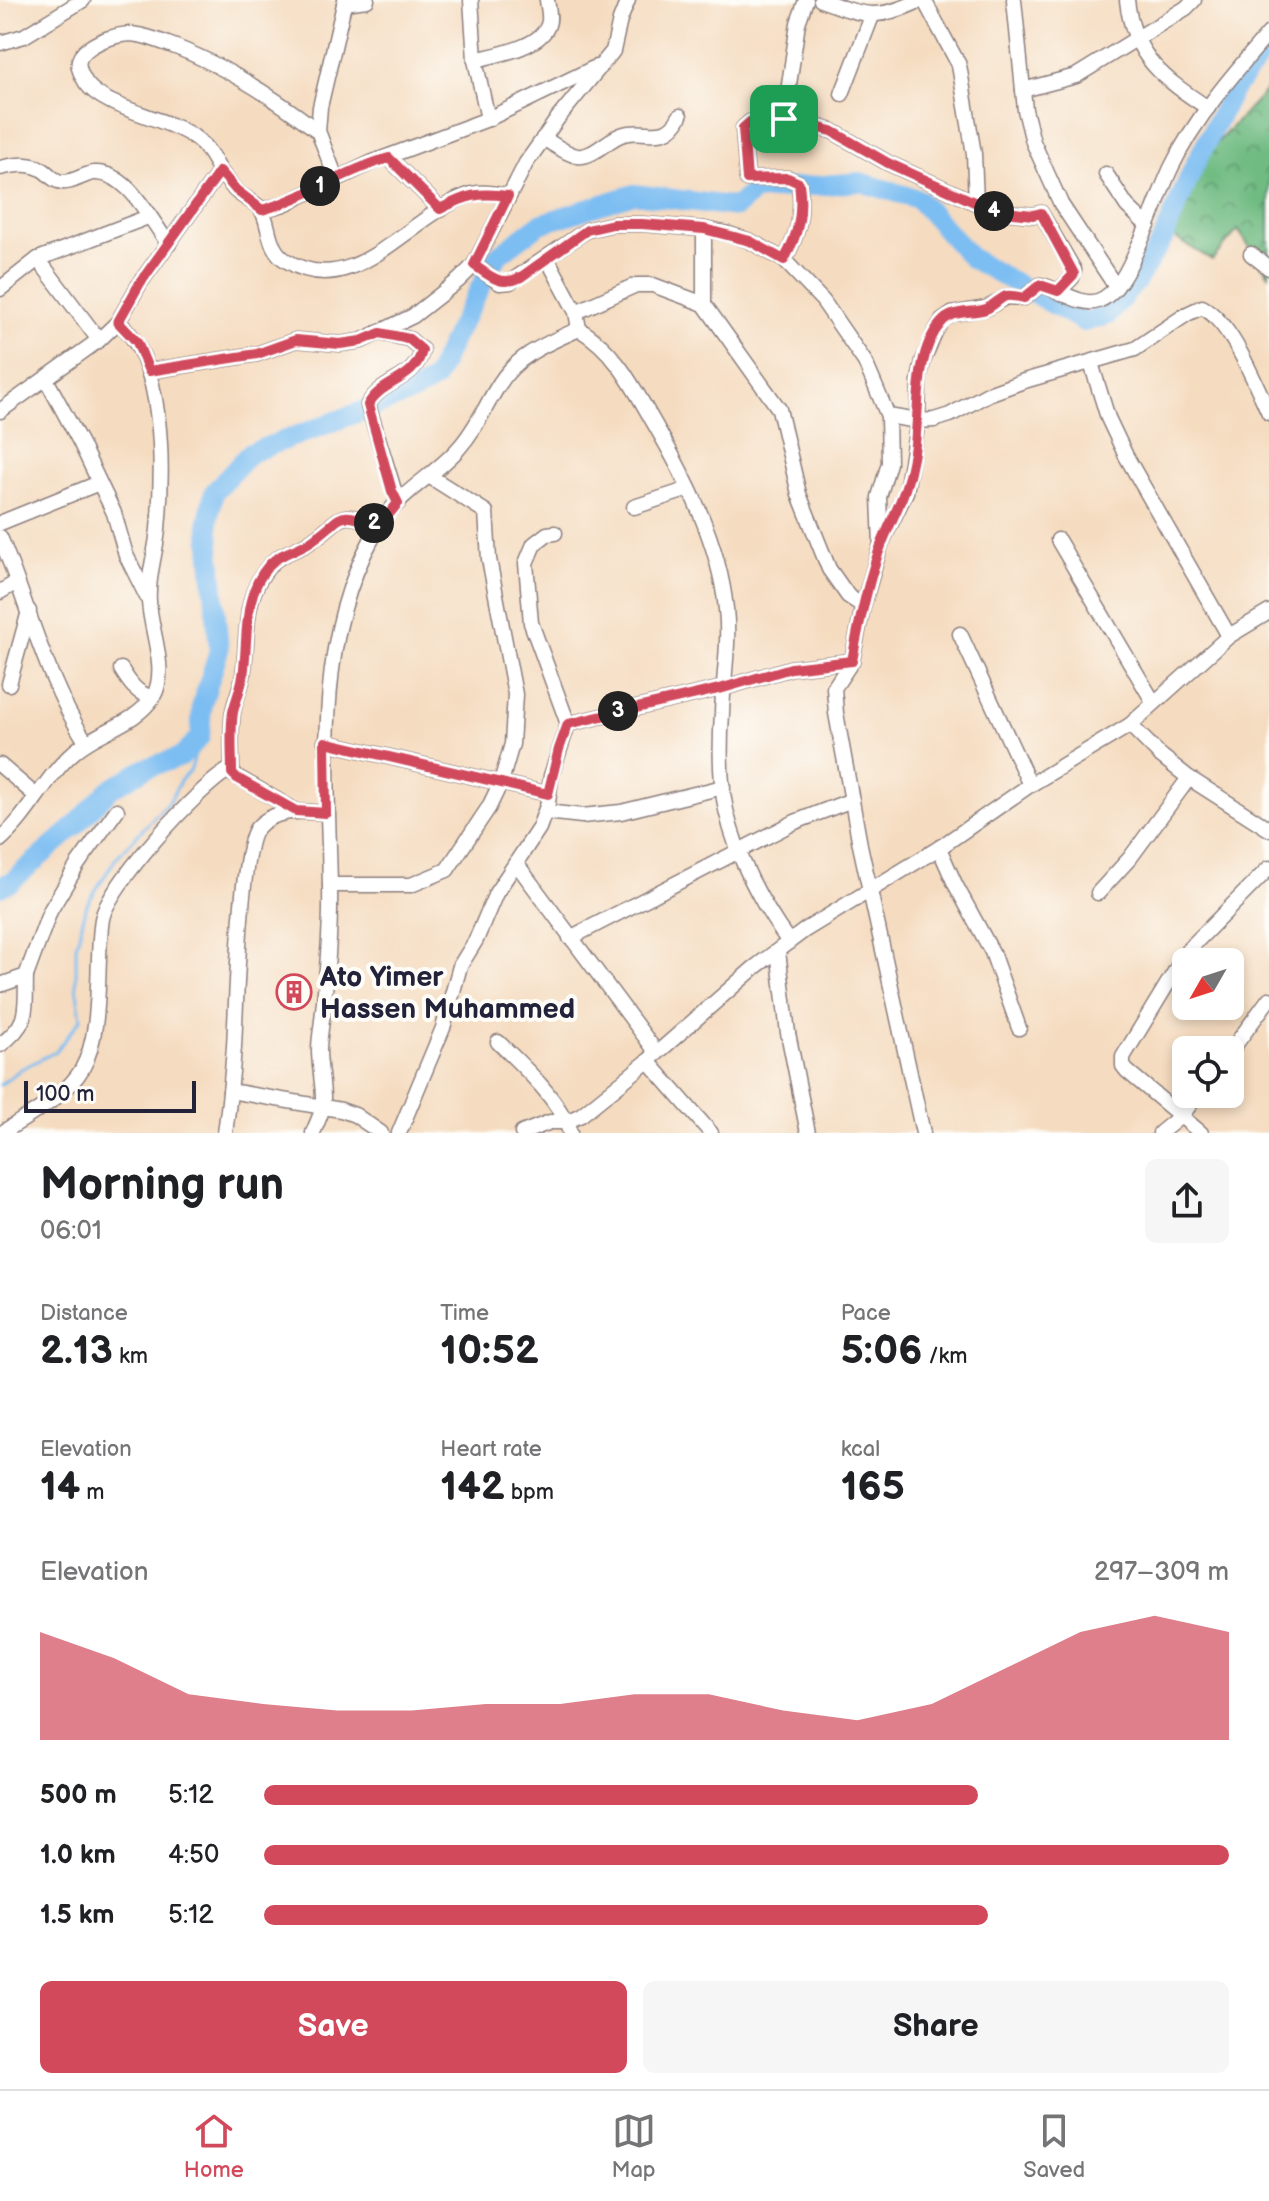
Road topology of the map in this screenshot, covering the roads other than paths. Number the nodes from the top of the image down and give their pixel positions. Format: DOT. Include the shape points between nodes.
graph roads {
  1 [pos="83,0"];
  2 [pos="367,0"];
  3 [pos="471,0"];
  4 [pos="547,0"];
  5 [pos="628,0"];
  6 [pos="806,0"];
  7 [pos="821,0"];
  8 [pos="922,0"];
  9 [pos="1014,0"];
  10 [pos="1127,0"];
  11 [pos="1194,0"];
  12 [pos="345,1"];
  13 [pos="872,16"];
  14 [pos="1269,33"];
  15 [pos="1134,39"];
  16 [pos="0,43"];
  17 [pos="475,60"];
  18 [pos="602,64"];
  19 [pos="1023,90"];
  20 [pos="842,94"];
  21 [pos="1208,108"];
  22 [pos="680,116"];
  23 [pos="488,119"];
  24 [pos="784,119"];
  25 [pos="318,131"];
  26 [pos="543,138"];
  27 [pos="389,158"];
  28 [pos="0,168"];
  29 [pos="220,171"];
  30 [pos="1106,174"];
  31 [pos="336,178"];
  32 [pos="508,196"];
  33 [pos="976,203"];
  34 [pos="440,209"];
  35 [pos="262,210"];
  36 [pos="148,217"];
  37 [pos="1148,226"];
  38 [pos="704,229"];
  39 [pos="169,244"];
  40 [pos="1251,254"];
  41 [pos="547,258"];
  42 [pos="38,259"];
  43 [pos="784,260"];
  44 [pos="1269,268"];
  45 [pos="479,269"];
  46 [pos="1116,287"];
  47 [pos="0,289"];
  48 [pos="1058,291"];
  49 [pos="704,304"];
  50 [pos="576,312"];
  51 [pos="118,322"];
  52 [pos="579,329"];
  53 [pos="380,333"];
  54 [pos="99,340"];
  55 [pos="1091,363"];
  56 [pos="149,371"];
  57 [pos="46,379"];
  58 [pos="0,411"];
  59 [pos="1269,413"];
  60 [pos="888,416"];
  61 [pos="918,421"];
  62 [pos="429,476"];
  63 [pos="99,483"];
  64 [pos="689,489"];
  65 [pos="398,503"];
  66 [pos="634,507"];
  67 [pos="0,523"];
  68 [pos="380,525"];
  69 [pos="555,533"];
  70 [pos="0,537"];
  71 [pos="1058,540"];
  72 [pos="881,544"];
  73 [pos="17,582"];
  74 [pos="0,591"];
  75 [pos="148,599"];
  76 [pos="863,606"];
  77 [pos="29,611"];
  78 [pos="1269,612"];
  79 [pos="960,634"];
  80 [pos="1229,636"];
  81 [pos="852,661"];
  82 [pos="121,669"];
  83 [pos="9,684"];
  84 [pos="723,688"];
  85 [pos="153,697"];
  86 [pos="1154,703"];
  87 [pos="568,724"];
  88 [pos="1130,725"];
  89 [pos="86,742"];
  90 [pos="325,742"];
  91 [pos="0,765"];
  92 [pos="232,773"];
  93 [pos="1189,778"];
  94 [pos="501,782"];
  95 [pos="1030,785"];
  96 [pos="723,787"];
  97 [pos="548,794"];
  98 [pos="35,795"];
  99 [pos="852,800"];
  100 [pos="117,810"];
  101 [pos="296,811"];
  102 [pos="546,812"];
  103 [pos="326,813"];
  104 [pos="1269,829"];
  105 [pos="0,840"];
  106 [pos="939,848"];
  107 [pos="740,851"];
  108 [pos="516,863"];
  109 [pos="1269,868"];
  110 [pos="330,885"];
  111 [pos="870,891"];
  112 [pos="1098,893"];
  113 [pos="570,938"];
  114 [pos="783,946"];
  115 [pos="26,976"];
  116 [pos="0,985"];
  117 [pos="1269,999"];
  118 [pos="1019,1028"];
  119 [pos="1242,1036"];
  120 [pos="498,1042"];
  121 [pos="0,1045"];
  122 [pos="653,1057"];
  123 [pos="230,1091"];
  124 [pos="323,1107"];
  125 [pos="1187,1108"];
  126 [pos="1182,1115"];
  127 [pos="568,1127"];
  128 [pos="2,1133"];
  129 [pos="225,1133"];
  130 [pos="313,1133"];
  131 [pos="381,1133"];
  132 [pos="399,1133"];
  133 [pos="522,1133"];
  134 [pos="711,1133"];
  135 [pos="808,1133"];
  136 [pos="923,1133"];
  137 [pos="1160,1133"];
  138 [pos="1201,1133"];
  1 -- 16 [label="street" via="24,36"];
  2 -- 12 [label="street"];
  3 -- 17 [label="street"];
  4 -- 17 [label="street" via="550,23 541,35 525,46"];
  5 -- 18 [label="street" via="613,51"];
  6 -- 24 [label="street"];
  7 -- 13 [label="street"];
  8 -- 13 [label="street"];
  8 -- 33 [label="street" via="959,65 974,154"];
  9 -- 19 [label="street"];
  10 -- 15 [label="street"];
  11 -- 15 [label="street"];
  12 -- 25 [label="street"];
  13 -- 20 [label="street"];
  14 -- 21 [label="street"];
  15 -- 19 [label="street" via="1076,76"];
  15 -- 21 [label="street" via="1164,77"];
  17 -- 23 [label="street"];
  18 -- 23 [label="street"];
  18 -- 26 [label="street"];
  19 -- 46 [label="street" via="1028,126 1048,178"];
  21 -- 37 [label="street" via="1172,166"];
  22 -- 26 [label="street" via="664,133 624,134 586,155 576,156"];
  23 -- 27 [label="street"];
  24 -- 33 [label="street" via="832,131"];
  24 -- 43 [label="street" via="750,122 743,128 747,179 788,178 800,190 799,229"];
  25 -- 29 [label="street" via="211,62 145,37 118,36 81,54 78,69 99,96 187,133 209,152"];
  25 -- 31 [label="street"];
  26 -- 32 [label="street"];
  27 -- 31 [label="street"];
  27 -- 34 [label="street"];
  28 -- 36 [label="street" via="27,164 65,183 91,173 105,174 130,190"];
  29 -- 35 [label="street"];
  29 -- 39 [label="street"];
  30 -- 37 [label="street"];
  31 -- 35 [label="street"];
  32 -- 34 [label="street" via="473,194"];
  32 -- 45 [label="street"];
  33 -- 48 [label="street" via="994,211 1044,216 1074,274"];
  34 -- 35 [label="street" via="364,262 314,272 284,260 269,239"];
  36 -- 39 [label="street"];
  36 -- 42 [label="street"];
  37 -- 46 [label="street"];
  38 -- 41 [label="street" via="613,224 587,230"];
  38 -- 43 [label="street" via="750,241"];
  38 -- 49 [label="street"];
  39 -- 51 [label="street"];
  40 -- 44 [label="street"];
  41 -- 45 [label="street" via="510,282 500,283"];
  41 -- 50 [label="street"];
  42 -- 47 [label="street"];
  42 -- 54 [label="street"];
  43 -- 60 [label="street" via="823,301 865,362"];
  45 -- 53 [label="street"];
  46 -- 48 [label="street" via="1096,302"];
  48 -- 61 [label="street" via="1006,297 942,321 923,361"];
  49 -- 50 [label="street" via="653,285 636,285"];
  49 -- 76 [label="street" via="779,409 799,494 823,555 839,586"];
  50 -- 52 [label="street"];
  51 -- 54 [label="street"];
  51 -- 56 [label="street" via="137,342"];
  52 -- 62 [label="street" via="524,357 501,381 465,441"];
  52 -- 64 [label="street" via="626,374"];
  53 -- 56 [label="street" via="340,344 296,340 257,354"];
  53 -- 65 [label="street" via="409,339 422,350 416,367 368,405"];
  54 -- 57 [label="street"];
  55 -- 59 [label="street" via="1135,349 1202,307 1227,333"];
  55 -- 61 [label="street" via="1000,389 950,415"];
  55 -- 80 [label="street" via="1126,456"];
  56 -- 75 [label="street" via="159,472"];
  57 -- 58 [label="street"];
  57 -- 63 [label="street"];
  60 -- 61 [label="street"];
  60 -- 72 [label="street" via="889,463 879,497"];
  61 -- 72 [label="street" via="906,492"];
  62 -- 65 [label="street"];
  62 -- 94 [label="street" via="486,512 489,559 515,694 512,744"];
  63 -- 67 [label="street"];
  63 -- 75 [label="street"];
  64 -- 66 [label="street"];
  64 -- 84 [label="street" via="723,584"];
  65 -- 68 [label="street"];
  68 -- 90 [label="street" via="360,563 339,633"];
  68 -- 92 [label="street" via="341,517 265,570 245,627 243,680 232,722"];
  69 -- 87 [label="street" via="539,539 530,551 528,607 538,649"];
  70 -- 73 [label="street"];
  71 -- 86 [label="street"];
  72 -- 76 [label="street"];
  73 -- 74 [label="street"];
  73 -- 77 [label="street"];
  75 -- 85 [label="street" via="158,668"];
  76 -- 81 [label="street"];
  77 -- 83 [label="street"];
  77 -- 89 [label="street" via="47,669"];
  78 -- 80 [label="street"];
  79 -- 95 [label="street"];
  80 -- 86 [label="street"];
  81 -- 84 [label="street" via="791,668"];
  81 -- 99 [label="street" via="834,688"];
  82 -- 85 [label="street" via="130,685"];
  84 -- 87 [label="street"];
  84 -- 96 [label="street"];
  85 -- 89 [label="street" via="141,711"];
  86 -- 88 [label="street"];
  87 -- 97 [label="street"];
  88 -- 93 [label="street"];
  88 -- 95 [label="street"];
  89 -- 98 [label="street"];
  90 -- 94 [label="street"];
  90 -- 103 [label="street"];
  91 -- 98 [label="street"];
  92 -- 101 [label="street"];
  92 -- 128 [label="street" via="223,773 186,808 114,893 103,915 97,1016 84,1066 55,1098"];
  93 -- 104 [label="street"];
  93 -- 112 [label="street"];
  94 -- 97 [label="street"];
  94 -- 110 [label="street" via="447,870 411,885"];
  95 -- 106 [label="street"];
  96 -- 102 [label="street" via="621,812"];
  96 -- 107 [label="street"];
  97 -- 102 [label="street"];
  98 -- 105 [label="street"];
  99 -- 107 [label="street"];
  99 -- 111 [label="street"];
  100 -- 115 [label="street" via="50,911"];
  101 -- 103 [label="street"];
  101 -- 123 [label="street" via="267,820 252,836"];
  102 -- 108 [label="street"];
  103 -- 110 [label="street"];
  106 -- 111 [label="street"];
  106 -- 118 [label="street" via="992,952"];
  107 -- 113 [label="street"];
  107 -- 114 [label="street"];
  108 -- 113 [label="street"];
  108 -- 132 [label="street" via="460,966 443,1028"];
  109 -- 126 [label="street" via="1188,950 1123,1057 1127,1071"];
  110 -- 124 [label="street" via="330,947 319,1051"];
  111 -- 114 [label="street"];
  111 -- 136 [label="street"];
  113 -- 122 [label="street"];
  114 -- 122 [label="street"];
  114 -- 135 [label="street" via="788,1033"];
  115 -- 116 [label="street"];
  115 -- 121 [label="street" via="25,1015 20,1028"];
  117 -- 119 [label="street"];
  120 -- 127 [label="street" via="524,1066"];
  122 -- 127 [label="street"];
  122 -- 134 [label="street"];
  123 -- 124 [label="street"];
  123 -- 129 [label="street"];
  124 -- 130 [label="street"];
  124 -- 131 [label="street" via="355,1115"];
  125 -- 126 [label="street"];
  126 -- 137 [label="street"];
  126 -- 138 [label="street"];
  127 -- 133 [label="street" via="550,1122"];
}
